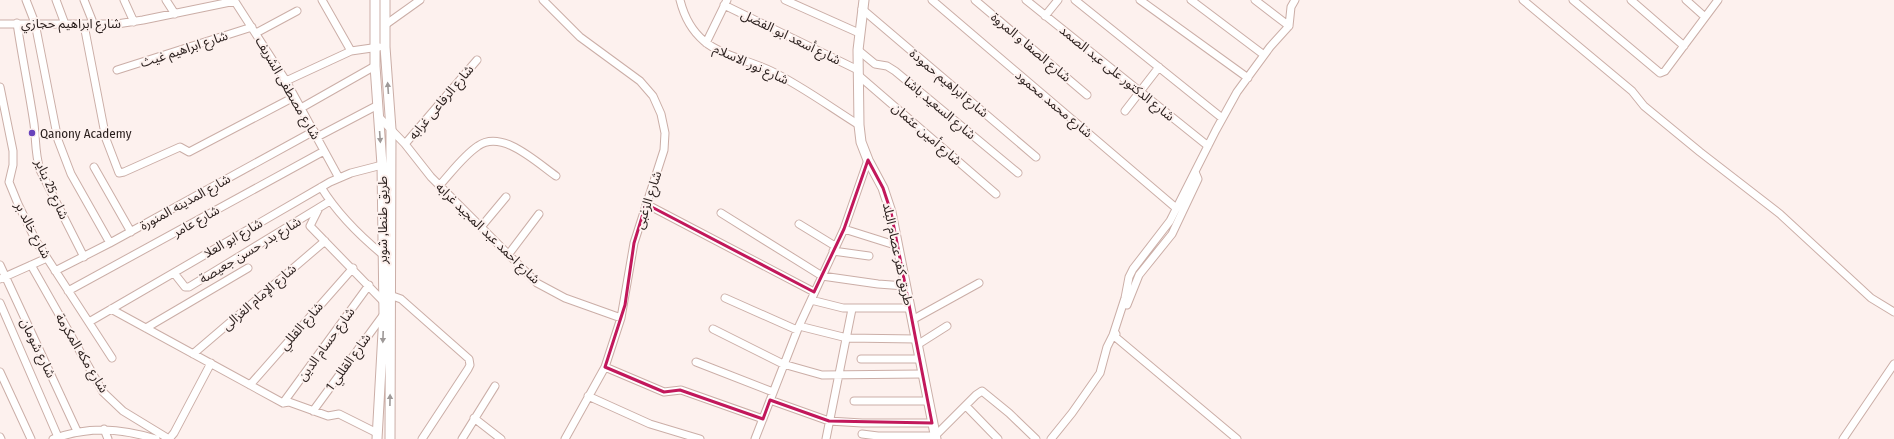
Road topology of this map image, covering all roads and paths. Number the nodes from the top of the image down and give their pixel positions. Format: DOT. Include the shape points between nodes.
graph roads {
  1 [pos="26,0"];
  2 [pos="56,0"];
  3 [pos="84,0"];
  4 [pos="124,0"];
  5 [pos="166,0"];
  6 [pos="322,0"];
  7 [pos="374,0"];
  8 [pos="385,0"];
  9 [pos="420,0"];
  10 [pos="544,0"];
  11 [pos="680,0"];
  12 [pos="785,0"];
  13 [pos="932,0"];
  14 [pos="975,0"];
  15 [pos="1026,0"];
  16 [pos="1058,0"];
  17 [pos="1075,0"];
  18 [pos="1140,0"];
  19 [pos="1191,0"];
  20 [pos="1255,0"];
  21 [pos="1295,0"];
  22 [pos="1523,0"];
  23 [pos="1573,0"];
  24 [pos="1631,0"];
  25 [pos="1686,0"];
  26 [pos="1718,0"];
  27 [pos="235,1"];
  28 [pos="863,2"];
  29 [pos="725,3"];
  30 [pos="297,11"];
  31 [pos="175,14"];
  32 [pos="1045,16"];
  33 [pos="1705,17"];
  34 [pos="134,22"];
  35 [pos="16,23"];
  36 [pos="35,23"];
  37 [pos="0,24"];
  38 [pos="65,24"];
  39 [pos="84,25"];
  40 [pos="94,25"];
  41 [pos="385,25"];
  42 [pos="1289,26"];
  43 [pos="254,30"];
  44 [pos="859,33"];
  45 [pos="706,42"];
  46 [pos="1684,46"];
  47 [pos="375,47"];
  48 [pos="385,47"];
  49 [pos="858,50"];
  50 [pos="351,51"];
  51 [pos="1264,55"];
  52 [pos="477,60"];
  53 [pos="375,66"];
  54 [pos="1159,67"];
  55 [pos="117,70"];
  56 [pos="858,72"];
  57 [pos="1248,78"];
  58 [pos="286,81"];
  59 [pos="0,88"];
  60 [pos="1140,92"];
  61 [pos="1087,95"];
  62 [pos="294,98"];
  63 [pos="378,105"];
  64 [pos="301,108"];
  65 [pos="1125,111"];
  66 [pos="378,116"];
  67 [pos="1222,118"];
  68 [pos="859,126"];
  69 [pos="391,129"];
  70 [pos="315,134"];
  71 [pos="405,144"];
  72 [pos="1208,146"];
  73 [pos="324,151"];
  74 [pos="1036,157"];
  75 [pos="868,160"];
  76 [pos="382,164"];
  77 [pos="94,167"];
  78 [pos="1195,172"];
  79 [pos="1018,174"];
  80 [pos="556,176"];
  81 [pos="339,178"];
  82 [pos="439,186"];
  83 [pos="320,187"];
  84 [pos="996,194"];
  85 [pos="506,197"];
  86 [pos="330,201"];
  87 [pos="646,204"];
  88 [pos="320,207"];
  89 [pos="1176,208"];
  90 [pos="721,213"];
  91 [pos="539,214"];
  92 [pos="799,224"];
  93 [pos="481,227"];
  94 [pos="844,230"];
  95 [pos="131,232"];
  96 [pos="325,241"];
  97 [pos="110,243"];
  98 [pos="898,246"];
  99 [pos="834,248"];
  100 [pos="382,254"];
  101 [pos="508,255"];
  102 [pos="869,256"];
  103 [pos="84,257"];
  104 [pos="47,258"];
  105 [pos="0,265"];
  106 [pos="31,265"];
  107 [pos="248,268"];
  108 [pos="352,268"];
  109 [pos="55,271"];
  110 [pos="174,273"];
  111 [pos="822,276"];
  112 [pos="2,278"];
  113 [pos="979,283"];
  114 [pos="370,285"];
  115 [pos="905,286"];
  116 [pos="68,291"];
  117 [pos="814,292"];
  118 [pos="386,296"];
  119 [pos="725,298"];
  120 [pos="811,300"];
  121 [pos="0,303"];
  122 [pos="910,308"];
  123 [pos="111,309"];
  124 [pos="852,309"];
  125 [pos="1894,312"];
  126 [pos="384,314"];
  127 [pos="621,318"];
  128 [pos="912,320"];
  129 [pos="89,322"];
  130 [pos="947,326"];
  131 [pos="146,328"];
  132 [pos="798,328"];
  133 [pos="713,329"];
  134 [pos="1113,335"];
  135 [pos="847,338"];
  136 [pos="916,342"];
  137 [pos="193,354"];
  138 [pos="112,358"];
  139 [pos="861,359"];
  140 [pos="920,359"];
  141 [pos="696,362"];
  142 [pos="211,364"];
  143 [pos="783,364"];
  144 [pos="1894,364"];
  145 [pos="605,367"];
  146 [pos="0,372"];
  147 [pos="922,374"];
  148 [pos="838,376"];
  149 [pos="250,385"];
  150 [pos="495,386"];
  151 [pos="773,392"];
  152 [pos="588,396"];
  153 [pos="770,400"];
  154 [pos="854,401"];
  155 [pos="928,401"];
  156 [pos="283,403"];
  157 [pos="966,406"];
  158 [pos="313,411"];
  159 [pos="474,418"];
  160 [pos="763,419"];
  161 [pos="828,421"];
  162 [pos="932,422"];
  163 [pos="862,423"];
  164 [pos="104,429"];
  165 [pos="77,431"];
  166 [pos="377,436"];
  167 [pos="861,436"];
  168 [pos="55,438"];
  169 [pos="936,438"];
  170 [pos="31,439"];
  171 [pos="108,439"];
  172 [pos="156,439"];
  173 [pos="169,439"];
  174 [pos="390,439"];
  175 [pos="422,439"];
  176 [pos="462,439"];
  177 [pos="501,439"];
  178 [pos="565,439"];
  179 [pos="700,439"];
  180 [pos="754,439"];
  181 [pos="826,439"];
  182 [pos="998,439"];
  183 [pos="1036,439"];
  184 [pos="1051,439"];
  185 [pos="1237,439"];
  186 [pos="1843,439"];
  1 -- 36 [label="street"];
  2 -- 38 [label="street"];
  3 -- 40 [label="street"];
  4 -- 34 [label="street"];
  5 -- 31 [label="street"];
  6 -- 50 [label="street"];
  7 -- 47 [label="street, طريق طنطا, شوبر"];
  8 -- 41 [label="street, طريق طنطا, شوبر"];
  9 -- 41 [label="street"];
  10 -- 87 [label="street, شارع الزغبى" via="580,36 625,68 653,96 661,114 665,133 664,150"];
  11 -- 45 [label="street, شارع نور الاسلام" via="692,28"];
  12 -- 44 [label="street"];
  13 -- 89 [label="street, شارع محمد محمود"];
  14 -- 61 [label="street, شارع الصفا و المروة"];
  15 -- 32 [label="street, شارع الدكتور على عبد الصمد"];
  16 -- 32 [label="street"];
  17 -- 54 [label="street"];
  18 -- 57 [label="street"];
  19 -- 51 [label="street"];
  20 -- 42 [label="street"];
  21 -- 42 [label="street" via="1290,7"];
  22 -- 125 [label="street" via="1632,91 1644,106 1780,214 1871,298"];
  23 -- 46 [label="street" via="1660,73 1665,71"];
  24 -- 46 [label="street"];
  25 -- 33 [label="street"];
  26 -- 33 [label="street"];
  27 -- 31 [label="street, شارع ابراهيم حجازي"];
  27 -- 43 [label="street, شارع مصطفى الشريف"];
  28 -- 44 [label="street, طريق كفر عصام البلد"];
  28 -- 74 [label="street, شارع ابراهيم حمودة"];
  29 -- 45 [label="street"];
  29 -- 56 [label="street, شارع أسعد ابو الفضل"];
  30 -- 43 [label="street, شارع ابراهيم غيث"];
  31 -- 34 [label="street, شارع ابراهيم حجازي"];
  32 -- 60 [label="street, شارع الدكتور على عبد الصمد"];
  33 -- 46 [label="street"];
  34 -- 40 [label="street, شارع ابراهيم حجازي"];
  35 -- 36 [label="street, شارع ابراهيم حجازي"];
  35 -- 37 [label="street, شارع ابراهيم حجازي"];
  35 -- 103 [label="street, شارع 25 يناير" via="34,125 37,160"];
  36 -- 38 [label="street, شارع ابراهيم حجازي"];
  36 -- 97 [label="street" via="58,140 71,174"];
  38 -- 39 [label="street, شارع ابراهيم حجازي"];
  39 -- 40 [label="street, شارع ابراهيم حجازي"];
  39 -- 62 [label="street" via="106,139 119,173 180,147 189,152"];
  41 -- 48 [label="street, طريق طنطا, شوبر"];
  42 -- 51 [label="street"];
  43 -- 55 [label="street, شارع ابراهيم غيث"];
  43 -- 58 [label="street, شارع مصطفى الشريف"];
  44 -- 49 [label="street, طريق كفر عصام البلد"];
  45 -- 68 [label="street, شارع نور الاسلام" via="718,50 786,79"];
  47 -- 48 [label="street"];
  47 -- 50 [label="street"];
  47 -- 53 [label="street, طريق طنطا, شوبر"];
  69 -- 48 [label="street, طريق طنطا, شوبر, one-way"];
  49 -- 56 [label="street, طريق كفر عصام البلد"];
  49 -- 79 [label="street, شارع السعيد باشا" via="875,64 887,66 895,71"];
  50 -- 58 [label="street"];
  51 -- 57 [label="street"];
  52 -- 71 [label="street, شارع الرفاعى غرابه"];
  53 -- 63 [label="street, طريق طنطا, شوبر"];
  53 -- 64 [label="street"];
  54 -- 60 [label="street"];
  54 -- 67 [label="street"];
  56 -- 68 [label="street, طريق كفر عصام البلد"];
  56 -- 84 [label="street, شارع أمين عثمان"];
  57 -- 67 [label="street"];
  58 -- 62 [label="street, شارع مصطفى الشريف"];
  59 -- 104 [label="street, شارع خالد بر" via="13,151 10,185 27,223"];
  60 -- 65 [label="street"];
  60 -- 72 [label="street, شارع الدكتور على عبد الصمد"];
  62 -- 64 [label="street, شارع مصطفى الشريف"];
  63 -- 66 [label="street, طريق طنطا, شوبر"];
  63 -- 70 [label="street, شارع المدينه المنورة"];
  64 -- 70 [label="street, شارع مصطفى الشريف"];
  66 -- 69 [label="street, شارع احمد عبد المجيد غرابه"];
  66 -- 76 [label="street, طريق طنطا, شوبر, one-way"];
  67 -- 72 [label="street"];
  68 -- 75 [label="street, طريق كفر عصام البلد" via="861,142"];
  69 -- 71 [label="street, شارع احمد عبد المجيد غرابه"];
  69 -- 118 [label="street, طريق طنطا, شوبر"];
  70 -- 73 [label="street, شارع مصطفى الشريف"];
  70 -- 95 [label="street, شارع المدينه المنورة"];
  71 -- 82 [label="street, شارع احمد عبد المجيد غرابه"];
  72 -- 78 [label="street"];
  73 -- 81 [label="street, شارع مصطفى الشريف"];
  73 -- 116 [label="street, شارع عامر"];
  75 -- 94 [label="street"];
  75 -- 98 [label="street, طريق كفر عصام البلد" via="888,200"];
  76 -- 81 [label="street, شارع ابو العلا"];
  76 -- 100 [label="street, طريق طنطا, شوبر"];
  77 -- 95 [label="street"];
  78 -- 89 [label="street"];
  78 -- 134 [label="street" via="1198,179 1172,234 1139,275 1118,331"];
  80 -- 82 [label="street" via="508,144 491,141 476,147"];
  81 -- 83 [label="street, شارع ابو العلا"];
  82 -- 93 [label="street, شارع احمد عبد المجيد غرابه"];
  83 -- 86 [label="street"];
  83 -- 110 [label="street, شارع ابو العلا"];
  85 -- 93 [label="street"];
  86 -- 88 [label="street, شارع بدر حسن جعيصة"];
  86 -- 100 [label="street" via="361,236"];
  87 -- 117 [label="street"];
  87 -- 127 [label="street, شارع الزغبى" via="634,243"];
  88 -- 96 [label="street" via="309,224"];
  88 -- 110 [label="street, شارع بدر حسن جعيصة" via="189,287 185,287"];
  89 -- 134 [label="street" via="1165,228 1129,276"];
  90 -- 111 [label="street"];
  91 -- 101 [label="street"];
  92 -- 99 [label="street"];
  93 -- 101 [label="street, شارع احمد عبد المجيد غرابه"];
  94 -- 98 [label="street"];
  94 -- 99 [label="street"];
  95 -- 97 [label="street, شارع المدينه المنورة"];
  96 -- 108 [label="street"];
  96 -- 137 [label="street, شارع الإمام الغزالى"];
  97 -- 103 [label="street, شارع المدينه المنورة"];
  98 -- 115 [label="street, طريق كفر عصام البلد"];
  99 -- 102 [label="street"];
  99 -- 111 [label="street"];
  100 -- 118 [label="street, طريق طنطا, شوبر"];
  101 -- 127 [label="street, شارع احمد عبد المجيد غرابه" via="548,290"];
  103 -- 109 [label="street, شارع المدينه المنورة"];
  104 -- 106 [label="street"];
  104 -- 109 [label="street, شارع خالد بر"];
  105 -- 112 [label="street, شارع شومان"];
  106 -- 112 [label="street"];
  106 -- 173 [label="street, شارع مكه المكرمة" via="103,392 123,411"];
  107 -- 131 [label="street"];
  108 -- 114 [label="street"];
  108 -- 149 [label="street, شارع القللي"];
  109 -- 116 [label="street, شارع خالد بر"];
  110 -- 123 [label="street, شارع ابو العلا"];
  111 -- 115 [label="street"];
  111 -- 117 [label="street"];
  112 -- 165 [label="street, شارع شومان"];
  113 -- 128 [label="street"];
  114 -- 118 [label="street"];
  114 -- 156 [label="street, شارع حسام الدين"];
  115 -- 122 [label="street, طريق كفر عصام البلد"];
  116 -- 129 [label="street, شارع خالد بر"];
  117 -- 120 [label="street"];
  118 -- 126 [label="street, طريق طنطا, شوبر"];
  174 -- 118 [label="street, طريق طنطا, شوبر, one-way"];
  118 -- 175 [label="street" via="401,299 469,359 468,369"];
  119 -- 132 [label="street"];
  120 -- 124 [label="street"];
  120 -- 132 [label="street"];
  121 -- 168 [label="street"];
  122 -- 124 [label="street"];
  122 -- 128 [label="street, طريق كفر عصام البلد"];
  123 -- 129 [label="street, شارع ابو العلا"];
  123 -- 131 [label="street"];
  124 -- 135 [label="street"];
  126 -- 158 [label="street, شارع القللي 1"];
  126 -- 166 [label="street, طريق طنطا, شوبر, one-way"];
  127 -- 145 [label="street, شارع الزغبى"];
  128 -- 136 [label="street, طريق كفر عصام البلد"];
  129 -- 138 [label="street, شارع خالد بر"];
  130 -- 136 [label="street"];
  131 -- 137 [label="street"];
  132 -- 135 [label="street"];
  132 -- 143 [label="street"];
  133 -- 143 [label="street"];
  134 -- 184 [label="street" via="1107,346 1100,373"];
  134 -- 185 [label="street"];
  135 -- 136 [label="street"];
  135 -- 148 [label="street"];
  136 -- 140 [label="street, طريق كفر عصام البلد"];
  137 -- 142 [label="street"];
  139 -- 140 [label="street"];
  140 -- 147 [label="street, طريق كفر عصام البلد"];
  141 -- 151 [label="street"];
  142 -- 149 [label="street"];
  142 -- 173 [label="street"];
  143 -- 148 [label="street" via="822,375"];
  143 -- 151 [label="street"];
  144 -- 186 [label="street"];
  145 -- 152 [label="street, شارع الزغبى"];
  145 -- 160 [label="street" via="664,392 681,390"];
  146 -- 170 [label="street"];
  147 -- 148 [label="street"];
  147 -- 155 [label="street, طريق كفر عصام البلد"];
  148 -- 161 [label="street"];
  149 -- 156 [label="street"];
  150 -- 159 [label="street"];
  151 -- 153 [label="street"];
  152 -- 178 [label="street, شارع الزغبى"];
  152 -- 179 [label="street" via="650,424"];
  153 -- 160 [label="street"];
  153 -- 161 [label="street"];
  154 -- 155 [label="street"];
  155 -- 162 [label="street, طريق كفر عصام البلد"];
  156 -- 158 [label="street" via="289,402"];
  157 -- 169 [label="street"];
  157 -- 182 [label="street"];
  157 -- 183 [label="street" via="980,392 985,392"];
  158 -- 166 [label="street" via="328,416 339,414"];
  159 -- 176 [label="street"];
  159 -- 177 [label="street"];
  160 -- 180 [label="street"];
  161 -- 163 [label="street"];
  161 -- 181 [label="street"];
  162 -- 163 [label="street"];
  162 -- 169 [label="street, طريق كفر عصام البلد"];
  163 -- 167 [label="street"];
  164 -- 165 [label="street"];
  164 -- 171 [label="street"];
  164 -- 172 [label="street"];
  165 -- 168 [label="street"];
  167 -- 169 [label="street"];
}
